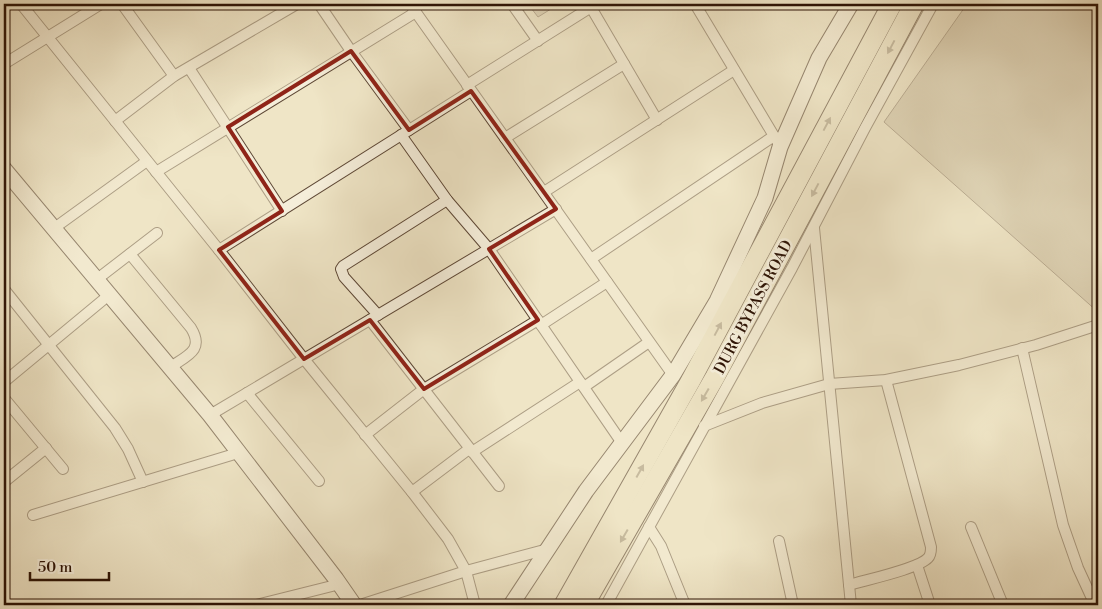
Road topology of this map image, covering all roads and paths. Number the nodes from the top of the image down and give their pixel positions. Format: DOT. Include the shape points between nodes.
graph roads {
  1 [pos="21,4"];
  2 [pos="101,4"];
  3 [pos="122,4"];
  4 [pos="297,4"];
  5 [pos="319,4"];
  6 [pos="512,4"];
  7 [pos="695,4"];
  8 [pos="851,4"];
  9 [pos="892,4"];
  10 [pos="914,4"];
  11 [pos="933,4"];
  12 [pos="592,5"];
  13 [pos="413,8"];
  14 [pos="47,37"];
  15 [pos="538,41"];
  16 [pos="351,51"];
  17 [pos="4,64"];
  18 [pos="624,64"];
  19 [pos="189,68"];
  20 [pos="734,70"];
  21 [pos="174,76"];
  22 [pos="469,88"];
  23 [pos="657,120"];
  24 [pos="115,121"];
  25 [pos="228,127"];
  26 [pos="405,133"];
  27 [pos="505,138"];
  28 [pos="777,142"];
  29 [pos="147,161"];
  30 [pos="5,172"];
  31 [pos="156,172"];
  32 [pos="544,192"];
  33 [pos="447,200"];
  34 [pos="556,209"];
  35 [pos="282,211"];
  36 [pos="814,227"];
  37 [pos="54,229"];
  38 [pos="157,233"];
  39 [pos="490,249"];
  40 [pos="219,250"];
  41 [pos="130,254"];
  42 [pos="591,260"];
  43 [pos="96,280"];
  44 [pos="607,282"];
  45 [pos="4,289"];
  46 [pos="109,295"];
  47 [pos="374,317"];
  48 [pos="540,322"];
  49 [pos="1098,326"];
  50 [pos="649,342"];
  51 [pos="48,346"];
  52 [pos="1022,348"];
  53 [pos="304,359"];
  54 [pos="169,368"];
  55 [pos="673,375"];
  56 [pos="886,380"];
  57 [pos="4,382"];
  58 [pos="582,384"];
  59 [pos="829,384"];
  60 [pos="424,389"];
  61 [pos="247,393"];
  62 [pos="4,398"];
  63 [pos="210,415"];
  64 [pos="704,426"];
  65 [pos="366,434"];
  66 [pos="622,443"];
  67 [pos="46,448"];
  68 [pos="470,450"];
  69 [pos="238,453"];
  70 [pos="63,469"];
  71 [pos="319,481"];
  72 [pos="4,482"];
  73 [pos="143,482"];
  74 [pos="499,486"];
  75 [pos="412,492"];
  76 [pos="33,515"];
  77 [pos="649,526"];
  78 [pos="971,527"];
  79 [pos="779,541"];
  80 [pos="548,549"];
  81 [pos="917,565"];
  82 [pos="466,571"];
  83 [pos="340,584"];
  84 [pos="849,585"];
  85 [pos="256,605"];
  86 [pos="354,605"];
  87 [pos="360,605"];
  88 [pos="475,605"];
  89 [pos="511,605"];
  90 [pos="564,605"];
  91 [pos="584,605"];
  92 [pos="606,605"];
  93 [pos="685,605"];
  94 [pos="793,605"];
  95 [pos="852,605"];
  96 [pos="930,605"];
  97 [pos="1003,605"];
  98 [pos="1095,605"];
  1 -- 14 [label="street"];
  2 -- 14 [label="street"];
  3 -- 21 [label="street"];
  4 -- 19 [label="street"];
  5 -- 16 [label="street"];
  6 -- 15 [label="street"];
  7 -- 20 [label="street"];
  8 -- 28 [label="street" via="819,58"];
  90 -- 9 [label="highway, DURG BYPASS ROAD, one-way" via="691,380"];
  10 -- 91 [label="highway, DURG BYPASS ROAD, one-way" via="715,377"];
  11 -- 36 [label="street"];
  12 -- 15 [label="street"];
  12 -- 18 [label="street"];
  13 -- 16 [label="street"];
  13 -- 22 [label="street"];
  14 -- 17 [label="street"];
  14 -- 24 [label="street"];
  15 -- 22 [label="street"];
  16 -- 25 [label="street"];
  16 -- 26 [label="street"];
  18 -- 23 [label="street"];
  18 -- 27 [label="street"];
  19 -- 21 [label="street"];
  19 -- 25 [label="street"];
  20 -- 23 [label="street"];
  20 -- 28 [label="street"];
  21 -- 24 [label="street"];
  22 -- 26 [label="street"];
  22 -- 27 [label="street"];
  23 -- 32 [label="street"];
  24 -- 29 [label="street"];
  25 -- 31 [label="street"];
  25 -- 35 [label="street"];
  26 -- 33 [label="street"];
  26 -- 35 [label="street"];
  27 -- 32 [label="street"];
  28 -- 42 [label="street"];
  28 -- 55 [label="street" via="765,198 717,301"];
  29 -- 31 [label="street"];
  29 -- 37 [label="street"];
  30 -- 37 [label="street"];
  31 -- 40 [label="street"];
  32 -- 34 [label="street"];
  33 -- 39 [label="street"];
  33 -- 47 [label="street" via="341,269"];
  34 -- 39 [label="street"];
  34 -- 42 [label="street"];
  35 -- 40 [label="street"];
  36 -- 59 [label="street"];
  36 -- 64 [label="street"];
  37 -- 43 [label="street"];
  38 -- 41 [label="street"];
  39 -- 47 [label="street"];
  39 -- 48 [label="street"];
  40 -- 53 [label="street"];
  41 -- 43 [label="street"];
  41 -- 54 [label="street" via="196,336 194,350"];
  42 -- 44 [label="street"];
  43 -- 46 [label="street"];
  44 -- 48 [label="street"];
  44 -- 50 [label="street"];
  45 -- 51 [label="street"];
  46 -- 51 [label="street"];
  46 -- 54 [label="street"];
  47 -- 53 [label="street"];
  47 -- 60 [label="street"];
  48 -- 58 [label="street"];
  48 -- 60 [label="street"];
  49 -- 52 [label="street"];
  50 -- 55 [label="street"];
  50 -- 58 [label="street"];
  51 -- 57 [label="street"];
  51 -- 73 [label="street" via="116,428"];
  52 -- 56 [label="street"];
  52 -- 98 [label="street" via="1063,525"];
  53 -- 61 [label="street"];
  53 -- 65 [label="street"];
  54 -- 63 [label="street"];
  55 -- 66 [label="street"];
  56 -- 59 [label="street"];
  56 -- 81 [label="street" via="931,547 929,557"];
  58 -- 66 [label="street"];
  58 -- 68 [label="street"];
  59 -- 64 [label="street" via="762,403"];
  59 -- 84 [label="street"];
  60 -- 65 [label="street"];
  60 -- 68 [label="street"];
  61 -- 63 [label="street"];
  61 -- 71 [label="street"];
  62 -- 67 [label="street"];
  63 -- 69 [label="street"];
  64 -- 77 [label="street"];
  65 -- 75 [label="street"];
  66 -- 80 [label="street"];
  67 -- 70 [label="street"];
  67 -- 72 [label="street"];
  68 -- 74 [label="street"];
  68 -- 75 [label="street"];
  69 -- 73 [label="street"];
  69 -- 83 [label="street"];
  73 -- 76 [label="street"];
  75 -- 82 [label="street" via="448,539"];
  77 -- 92 [label="street"];
  77 -- 93 [label="street" via="661,546"];
  78 -- 97 [label="street"];
  79 -- 94 [label="street"];
  80 -- 82 [label="street"];
  80 -- 89 [label="street"];
  81 -- 84 [label="street"];
  81 -- 96 [label="street"];
  82 -- 87 [label="street"];
  82 -- 88 [label="street"];
  83 -- 85 [label="street"];
  83 -- 86 [label="street"];
  84 -- 95 [label="street"];
}
